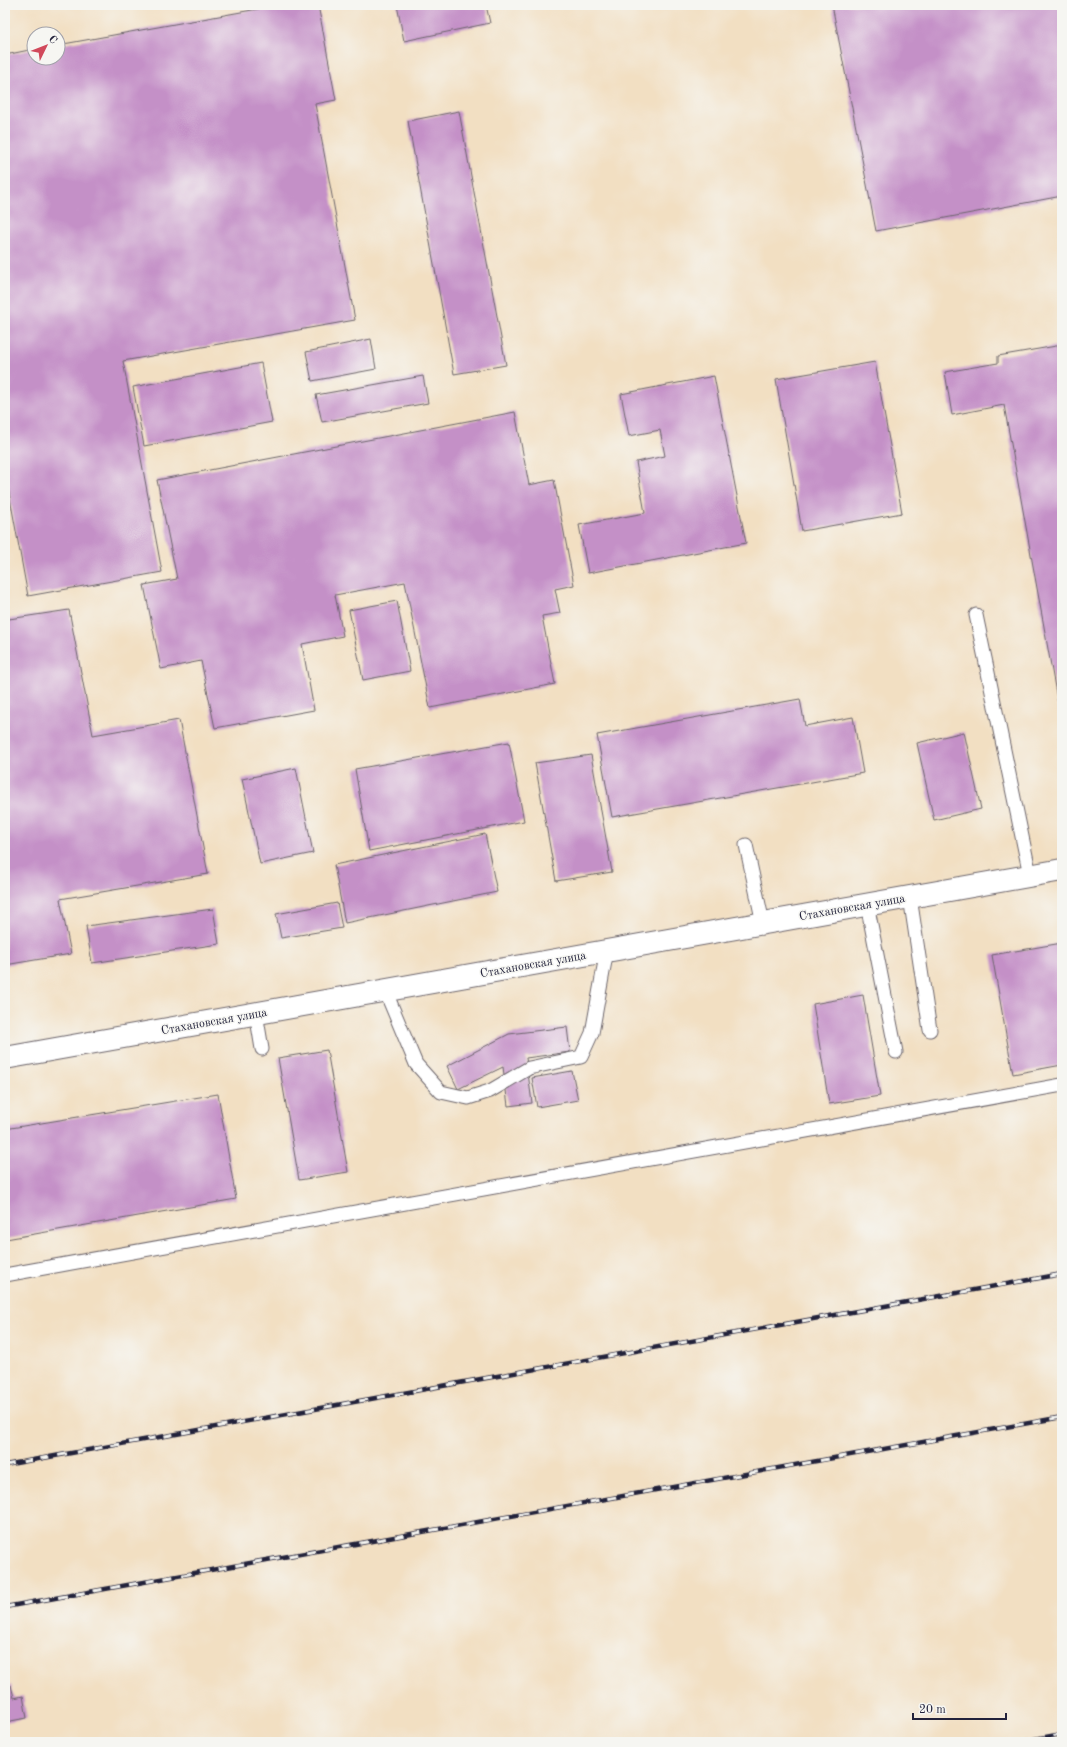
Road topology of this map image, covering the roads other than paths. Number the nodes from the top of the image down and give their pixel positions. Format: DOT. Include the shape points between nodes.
graph roads {
  1 [pos="976,614"];
  2 [pos="746,845"];
  3 [pos="1062,870"];
  4 [pos="1030,875"];
  5 [pos="910,896"];
  6 [pos="867,904"];
  7 [pos="763,923"];
  8 [pos="608,950"];
  9 [pos="385,990"];
  10 [pos="256,1013"];
  11 [pos="930,1030"];
  12 [pos="262,1049"];
  13 [pos="896,1052"];
  14 [pos="5,1058"];
  15 [pos="1062,1085"];
  16 [pos="5,1275"];
  1 -- 4 [label="lane"];
  2 -- 7 [label="lane"];
  3 -- 4 [label="street, Стахановская улица"];
  4 -- 5 [label="street, Стахановская улица"];
  5 -- 6 [label="street, Стахановская улица"];
  5 -- 11 [label="lane"];
  6 -- 7 [label="street, Стахановская улица"];
  6 -- 13 [label="lane"];
  7 -- 8 [label="street, Стахановская улица"];
  8 -- 9 [label="street, Стахановская улица"];
  8 -- 9 [label="lane" via="592,1033 580,1057 529,1068 490,1091 468,1098 441,1092 416,1064"];
  9 -- 10 [label="street, Стахановская улица"];
  10 -- 12 [label="lane"];
  10 -- 14 [label="street, Стахановская улица"];
  15 -- 16 [label="lane"];
}
